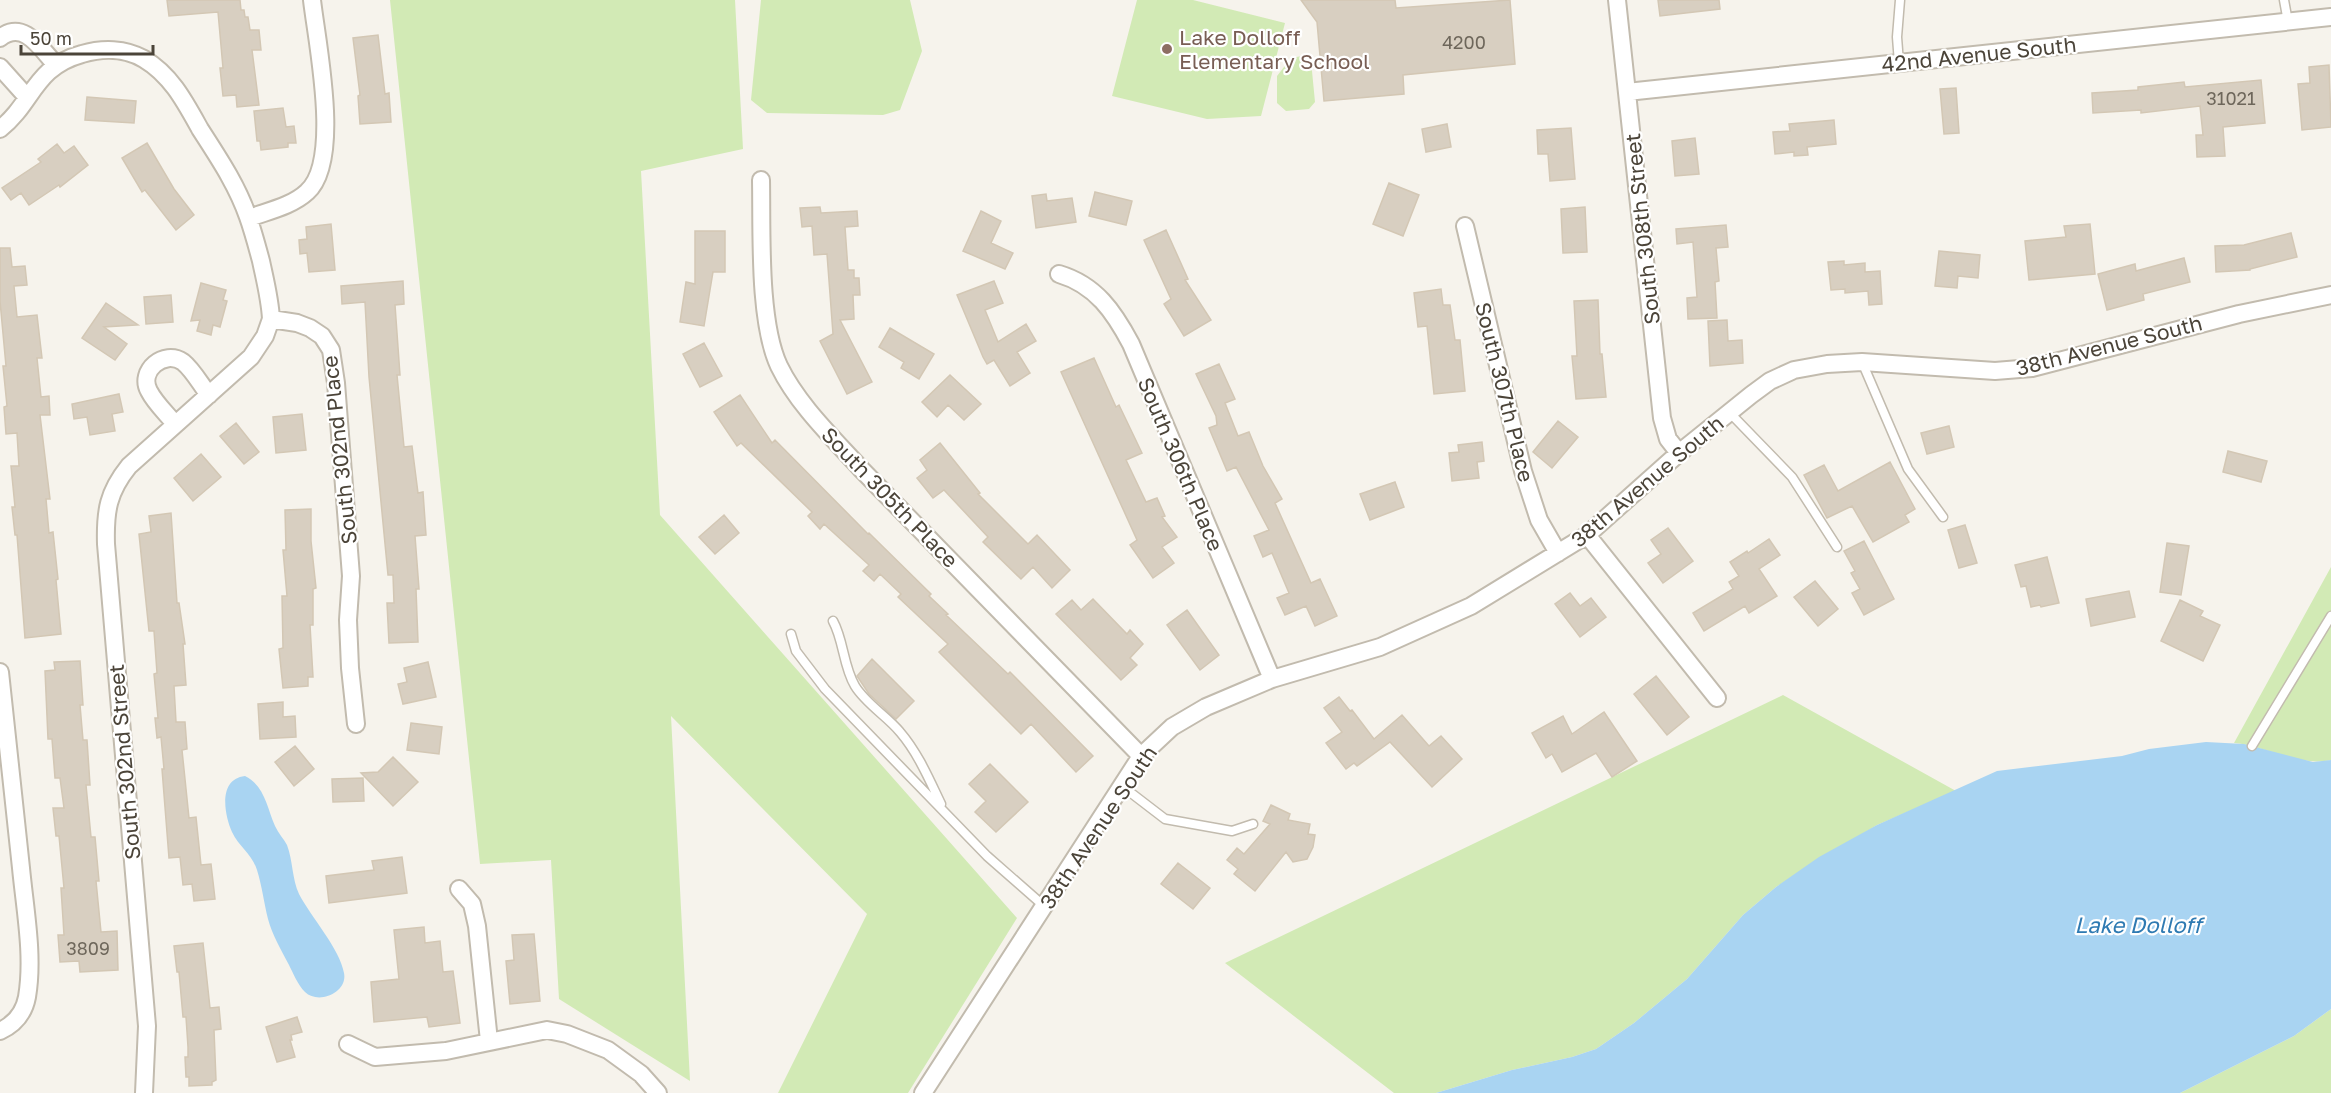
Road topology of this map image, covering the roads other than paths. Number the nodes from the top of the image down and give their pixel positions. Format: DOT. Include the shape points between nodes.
graph roads {
  1 [pos="312,0"];
  2 [pos="1617,0"];
  3 [pos="1900,0"];
  4 [pos="2284,0"];
  5 [pos="2331,17"];
  6 [pos="2288,22"];
  7 [pos="0,38"];
  8 [pos="1899,63"];
  9 [pos="56,65"];
  10 [pos="0,67"];
  11 [pos="1627,92"];
  12 [pos="26,96"];
  13 [pos="0,129"];
  14 [pos="761,180"];
  15 [pos="249,218"];
  16 [pos="1465,226"];
  17 [pos="1059,274"];
  18 [pos="2331,295"];
  19 [pos="271,319"];
  20 [pos="1862,362"];
  21 [pos="209,395"];
  22 [pos="1729,412"];
  23 [pos="175,424"];
  24 [pos="1679,453"];
  25 [pos="1942,517"];
  26 [pos="1587,535"];
  27 [pos="1837,547"];
  28 [pos="1558,553"];
  29 [pos="2331,616"];
  30 [pos="833,621"];
  31 [pos="791,634"];
  32 [pos="0,672"];
  33 [pos="1272,679"];
  34 [pos="1717,698"];
  35 [pos="356,724"];
  36 [pos="2252,746"];
  37 [pos="1141,756"];
  38 [pos="1122,786"];
  39 [pos="945,812"];
  40 [pos="1253,824"];
  41 [pos="459,889"];
  42 [pos="1044,906"];
  43 [pos="0,1031"];
  44 [pos="489,1041"];
  45 [pos="348,1044"];
  46 [pos="144,1093"];
  47 [pos="658,1093"];
  48 [pos="923,1093"];
  1 -- 15 [label="street" via="326,122 321,171 299,198"];
  2 -- 11 [label="street, South 308th Street"];
  3 -- 8 [label="lane"];
  4 -- 6 [label="lane"];
  5 -- 6 [label="street, 42nd Avenue South"];
  6 -- 8 [label="street, 42nd Avenue South"];
  7 -- 9 [label="street" via="14,31 28,34"];
  8 -- 11 [label="street, 42nd Avenue South"];
  9 -- 12 [label="street"];
  9 -- 15 [label="street" via="81,54 111,50 136,55 156,68 179,93"];
  10 -- 12 [label="street"];
  11 -- 24 [label="street, South 308th Street" via="1662,418 1668,439"];
  12 -- 13 [label="street"];
  14 -- 37 [label="street, South 305th Place" via="768,332 779,365 798,396 862,470"];
  15 -- 19 [label="street"];
  16 -- 28 [label="street, South 307th Place" via="1523,471 1539,520"];
  17 -- 33 [label="street, South 306th Place" via="1094,292 1113,312 1131,344"];
  18 -- 20 [label="street, 38th Avenue South" via="2239,314 2032,368 1995,370"];
  19 -- 21 [label="street, South 302nd Street" via="266,336 251,357"];
  19 -- 35 [label="street, South 302nd Place" via="310,328 322,336 331,350 351,576 348,620"];
  20 -- 22 [label="street, 38th Avenue South" via="1794,370 1770,381"];
  20 -- 25 [label="lane" via="1908,469"];
  21 -- 23 [label="street, South 302nd Street"];
  21 -- 23 [label="street" via="182,362 167,358 153,364 147,378 149,393"];
  22 -- 24 [label="street, 38th Avenue South"];
  22 -- 27 [label="lane" via="1792,477"];
  23 -- 46 [label="street, South 302nd Street" via="129,466 114,488 105,523 147,1026"];
  24 -- 26 [label="street, 38th Avenue South"];
  26 -- 28 [label="street, 38th Avenue South"];
  26 -- 34 [label="street"];
  28 -- 33 [label="street, 38th Avenue South" via="1471,606 1427,627 1380,646"];
  29 -- 36 [label="lane"];
  30 -- 39 [label="lane" via="855,686 914,749"];
  31 -- 39 [label="lane" via="796,651 825,688"];
  32 -- 43 [label="street" via="29,976 21,1014"];
  33 -- 37 [label="street, 38th Avenue South" via="1186,717"];
  37 -- 38 [label="street, 38th Avenue South"];
  38 -- 40 [label="lane" via="1165,819 1232,831"];
  38 -- 42 [label="street, 38th Avenue South"];
  39 -- 42 [label="lane"];
  41 -- 44 [label="street" via="472,904 477,926"];
  42 -- 48 [label="street, 38th Avenue South"];
  44 -- 45 [label="street" via="446,1051 375,1057"];
  44 -- 47 [label="street" via="547,1030 567,1034 608,1050 641,1074"];
}
